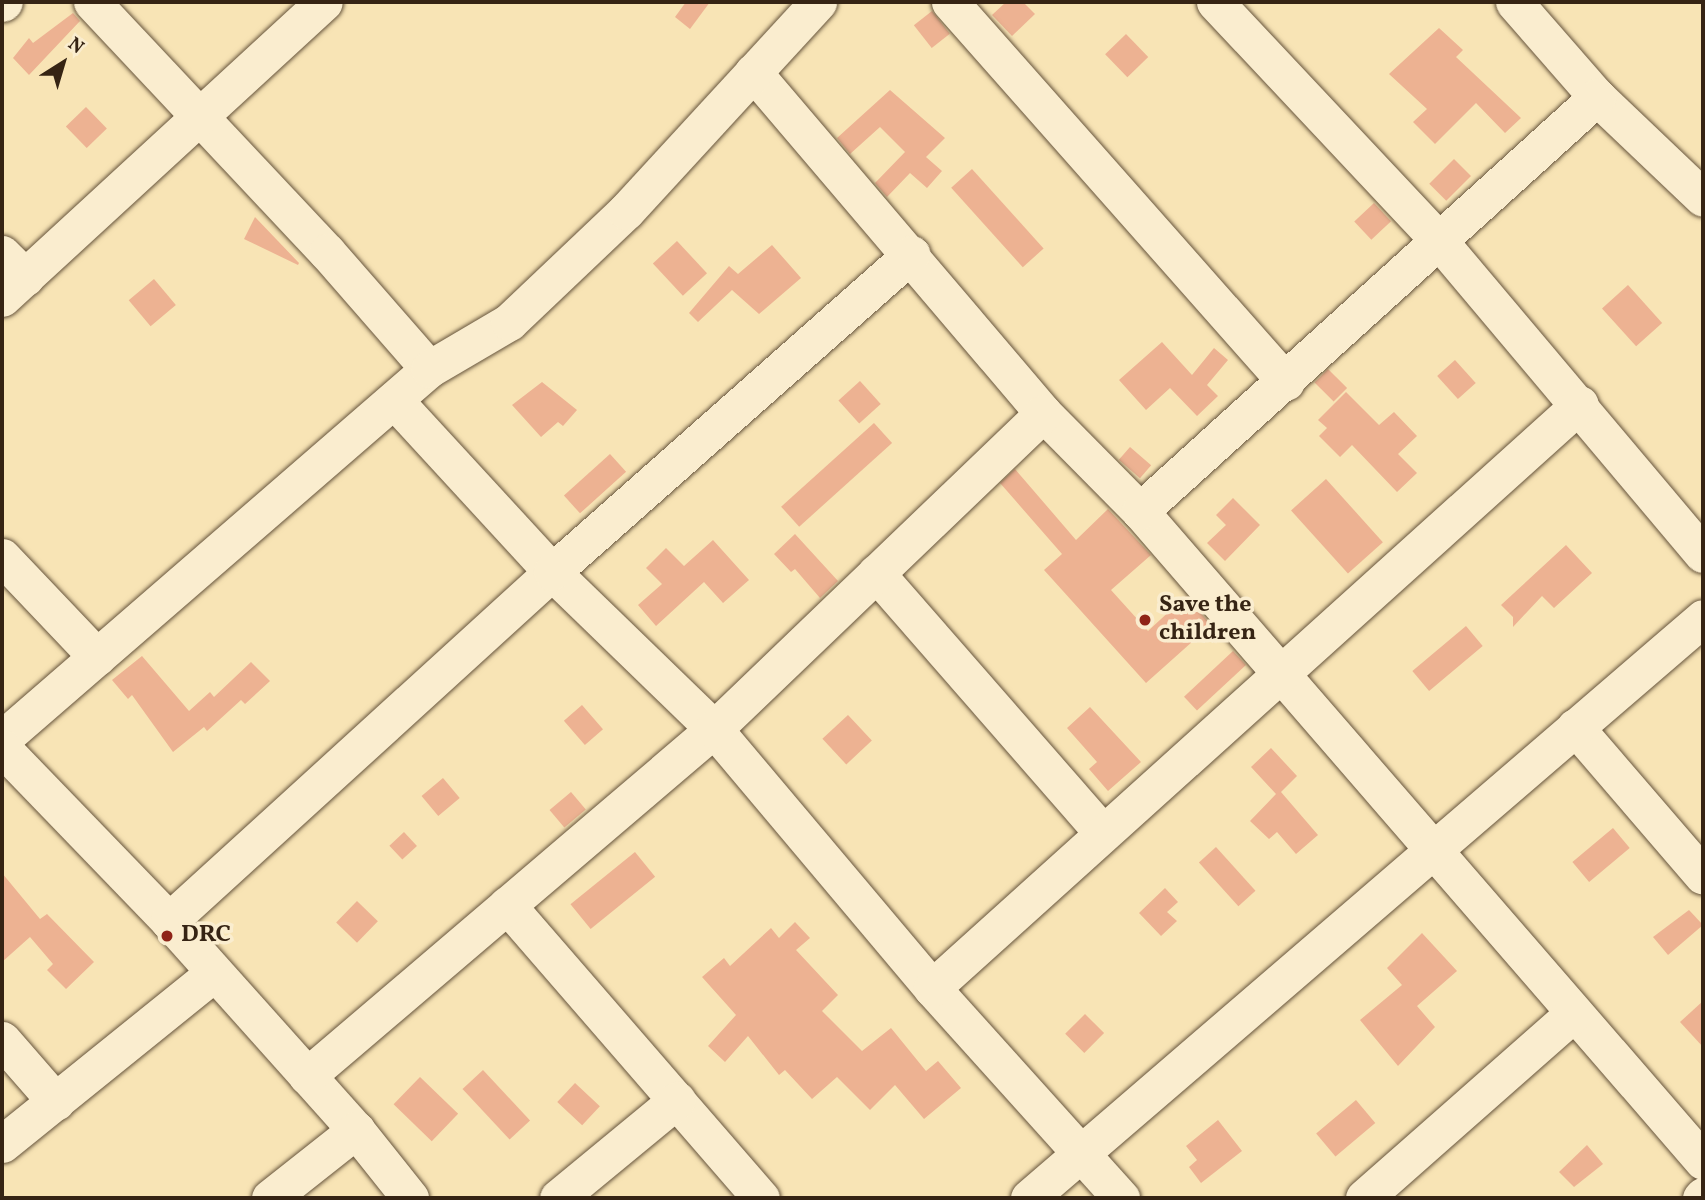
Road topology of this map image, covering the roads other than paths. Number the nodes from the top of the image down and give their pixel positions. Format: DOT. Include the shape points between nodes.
graph roads {
  1 [pos="92,2"];
  2 [pos="324,2"];
  3 [pos="818,2"];
  4 [pos="950,2"];
  5 [pos="1215,2"];
  6 [pos="1514,2"];
  7 [pos="753,72"];
  8 [pos="1597,97"];
  9 [pos="199,118"];
  10 [pos="1703,198"];
  11 [pos="1440,242"];
  12 [pos="912,254"];
  13 [pos="9,276"];
  14 [pos="429,369"];
  15 [pos="1286,382"];
  16 [pos="394,400"];
  17 [pos="1580,404"];
  18 [pos="1043,413"];
  19 [pos="1140,510"];
  20 [pos="1703,554"];
  21 [pos="2,557"];
  22 [pos="552,572"];
  23 [pos="876,573"];
  24 [pos="1703,618"];
  25 [pos="97,657"];
  26 [pos="1282,672"];
  27 [pos="1575,727"];
  28 [pos="714,729"];
  29 [pos="2,739"];
  30 [pos="2,748"];
  31 [pos="1103,833"];
  32 [pos="1435,848"];
  33 [pos="1703,876"];
  34 [pos="507,905"];
  35 [pos="169,921"];
  36 [pos="214,974"];
  37 [pos="932,988"];
  38 [pos="1574,1013"];
  39 [pos="2,1040"];
  40 [pos="307,1076"];
  41 [pos="677,1100"];
  42 [pos="55,1102"];
  43 [pos="356,1130"];
  44 [pos="2,1144"];
  45 [pos="1082,1153"];
  46 [pos="1703,1161"];
  47 [pos="270,1198"];
  48 [pos="410,1198"];
  49 [pos="558,1198"];
  50 [pos="761,1198"];
  51 [pos="1029,1198"];
  52 [pos="1121,1198"];
  53 [pos="1364,1198"];
  1 -- 9 [label="street"];
  2 -- 9 [label="street"];
  3 -- 7 [label="street"];
  4 -- 15 [label="street"];
  5 -- 11 [label="street"];
  6 -- 8 [label="street"];
  7 -- 12 [label="street"];
  7 -- 14 [label="street" via="626,211 509,322"];
  8 -- 10 [label="street"];
  8 -- 11 [label="street"];
  9 -- 13 [label="street"];
  9 -- 14 [label="street" via="327,252"];
  11 -- 15 [label="street"];
  11 -- 17 [label="street"];
  12 -- 18 [label="street"];
  12 -- 22 [label="street"];
  14 -- 16 [label="street"];
  15 -- 19 [label="street"];
  16 -- 22 [label="street"];
  16 -- 25 [label="street"];
  17 -- 20 [label="street"];
  17 -- 26 [label="street"];
  18 -- 19 [label="street"];
  18 -- 23 [label="street"];
  19 -- 26 [label="street"];
  21 -- 25 [label="street"];
  22 -- 28 [label="street"];
  22 -- 35 [label="street"];
  23 -- 28 [label="street"];
  23 -- 31 [label="street"];
  24 -- 27 [label="street"];
  25 -- 29 [label="street"];
  26 -- 31 [label="street"];
  26 -- 32 [label="street"];
  27 -- 32 [label="street"];
  27 -- 33 [label="street"];
  28 -- 34 [label="street"];
  28 -- 37 [label="street"];
  30 -- 35 [label="street"];
  31 -- 37 [label="street"];
  32 -- 38 [label="street"];
  32 -- 45 [label="street"];
  34 -- 40 [label="street"];
  34 -- 41 [label="street"];
  35 -- 36 [label="street"];
  36 -- 40 [label="street"];
  36 -- 42 [label="street"];
  37 -- 45 [label="street"];
  38 -- 46 [label="street"];
  38 -- 53 [label="street"];
  39 -- 42 [label="street"];
  40 -- 43 [label="street"];
  41 -- 49 [label="street"];
  41 -- 50 [label="street"];
  42 -- 44 [label="street"];
  43 -- 47 [label="street"];
  43 -- 48 [label="street"];
  45 -- 51 [label="street"];
  45 -- 52 [label="street"];
}
